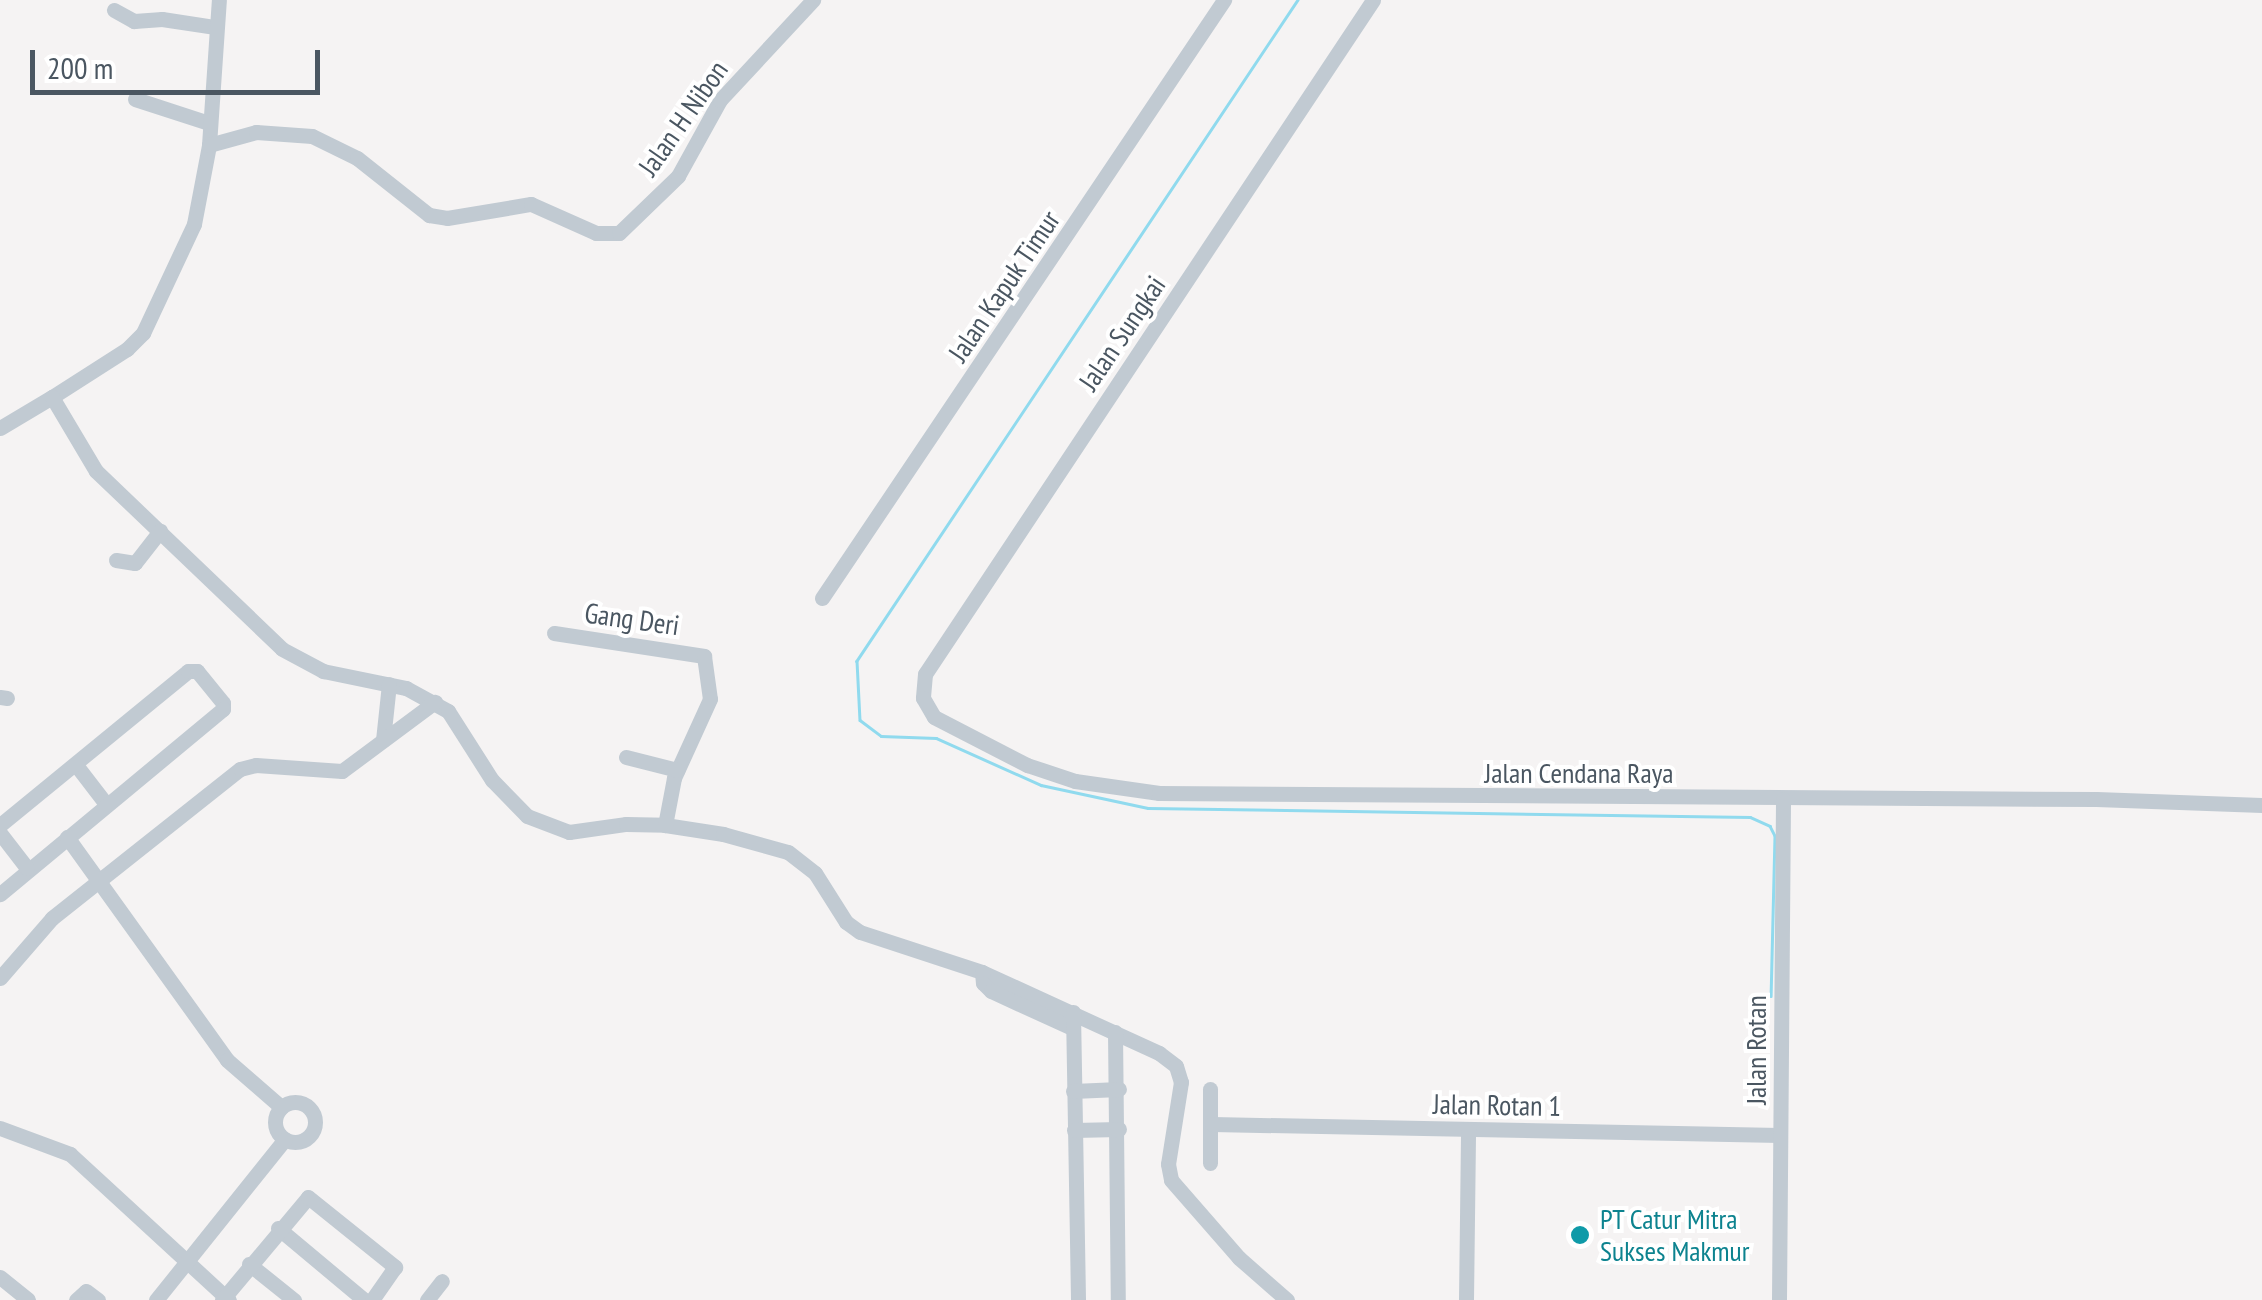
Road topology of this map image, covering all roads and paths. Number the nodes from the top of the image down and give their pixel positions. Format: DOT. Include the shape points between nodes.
graph roads {
  1 [pos="219,0"];
  2 [pos="813,0"];
  3 [pos="1224,0"];
  4 [pos="1374,0"];
  5 [pos="114,10"];
  6 [pos="215,26"];
  7 [pos="135,99"];
  8 [pos="210,124"];
  9 [pos="209,145"];
  10 [pos="52,397"];
  11 [pos="0,428"];
  12 [pos="160,531"];
  13 [pos="116,560"];
  14 [pos="822,598"];
  15 [pos="554,633"];
  16 [pos="389,684"];
  17 [pos="923,698"];
  18 [pos="435,702"];
  19 [pos="383,740"];
  20 [pos="626,757"];
  21 [pos="76,765"];
  22 [pos="678,770"];
  23 [pos="1783,800"];
  24 [pos="106,804"];
  25 [pos="2262,805"];
  26 [pos="665,825"];
  27 [pos="0,829"];
  28 [pos="67,837"];
  29 [pos="28,868"];
  30 [pos="100,878"];
  31 [pos="0,894"];
  32 [pos="0,977"];
  33 [pos="1072,1020"];
  34 [pos="1116,1032"];
  35 [pos="1118,1089"];
  36 [pos="1210,1090"];
  37 [pos="1072,1091"];
  38 [pos="281,1107"];
  39 [pos="1212,1124"];
  40 [pos="0,1128"];
  41 [pos="1119,1129"];
  42 [pos="1468,1129"];
  43 [pos="1074,1130"];
  44 [pos="1780,1136"];
  45 [pos="285,1139"];
  46 [pos="1210,1163"];
  47 [pos="278,1228"];
  48 [pos="186,1264"];
  49 [pos="249,1264"];
  50 [pos="0,1278"];
  51 [pos="442,1282"];
  52 [pos="225,1299"];
  53 [pos="28,1300"];
  54 [pos="76,1300"];
  55 [pos="98,1300"];
  56 [pos="156,1300"];
  57 [pos="294,1300"];
  58 [pos="364,1300"];
  59 [pos="372,1300"];
  60 [pos="427,1300"];
  61 [pos="1078,1300"];
  62 [pos="1118,1300"];
  63 [pos="1287,1300"];
  64 [pos="1466,1300"];
  65 [pos="1779,1300"];
  1 -- 6 [label="street"];
  2 -- 9 [label="street, Jalan H Nibon" via="720,100 678,176 620,233 596,233 531,204 429,216 348,152 312,136 256,132"];
  3 -- 14 [label="street, Jalan Kapuk Timur"];
  4 -- 17 [label="street, Jalan Sungkai" via="994,565 925,674"];
  5 -- 6 [label="street" via="134,21"];
  6 -- 8 [label="street"];
  7 -- 8 [label="street"];
  8 -- 9 [label="street"];
  9 -- 10 [label="street" via="194,224 143,333"];
  10 -- 11 [label="street"];
  10 -- 12 [label="street" via="89,463"];
  12 -- 13 [label="street" via="135,563"];
  12 -- 16 [label="street" via="288,653 337,675"];
  15 -- 22 [label="street, Gang Deri" via="704,656 710,699"];
  16 -- 18 [label="street"];
  16 -- 19 [label="street"];
  17 -- 23 [label="street, Jalan Cendana Raya" via="934,717 980,743 1028,765 1114,788"];
  18 -- 19 [label="street"];
  18 -- 26 [label="street" via="456,719 492,780 528,816 570,832"];
  19 -- 30 [label="street" via="334,774 240,769"];
  20 -- 22 [label="street"];
  21 -- 24 [label="street"];
  21 -- 24 [label="street" via="188,671 197,671 223,703"];
  21 -- 27 [label="street"];
  22 -- 26 [label="street, Gang Deri"];
  23 -- 25 [label="street, Jalan Cendana Raya"];
  23 -- 44 [label="street, Jalan Rotan"];
  24 -- 28 [label="street"];
  26 -- 33 [label="street" via="723,834 800,858 860,932 982,972 991,991"];
  27 -- 29 [label="street"];
  28 -- 29 [label="street"];
  28 -- 30 [label="street"];
  29 -- 31 [label="street"];
  30 -- 32 [label="street" via="52,918"];
  30 -- 38 [label="street" via="227,1060"];
  33 -- 34 [label="street"];
  33 -- 37 [label="street"];
  34 -- 35 [label="street"];
  34 -- 63 [label="street" via="1178,1070 1171,1180 1239,1258"];
  35 -- 37 [label="street"];
  35 -- 41 [label="street"];
  36 -- 39 [label="street"];
  37 -- 43 [label="street"];
  38 -- 45 [label="street" via="275,1121"];
  38 -- 45 [label="street" via="301,1102 315,1117 305,1140"];
  39 -- 42 [label="street, Jalan Rotan 1"];
  39 -- 46 [label="street"];
  40 -- 48 [label="street" via="70,1154"];
  41 -- 43 [label="street"];
  41 -- 62 [label="street"];
  42 -- 44 [label="street, Jalan Rotan 1"];
  42 -- 64 [label="street"];
  43 -- 61 [label="street"];
  44 -- 65 [label="street, Jalan Rotan"];
  45 -- 48 [label="street"];
  47 -- 49 [label="street"];
  47 -- 58 [label="street"];
  47 -- 59 [label="street" via="308,1197 395,1267"];
  48 -- 52 [label="street"];
  48 -- 56 [label="street"];
  49 -- 52 [label="street"];
  49 -- 57 [label="street"];
  50 -- 53 [label="street"];
  51 -- 60 [label="street"];
  54 -- 55 [label="street" via="86,1291"];
}
